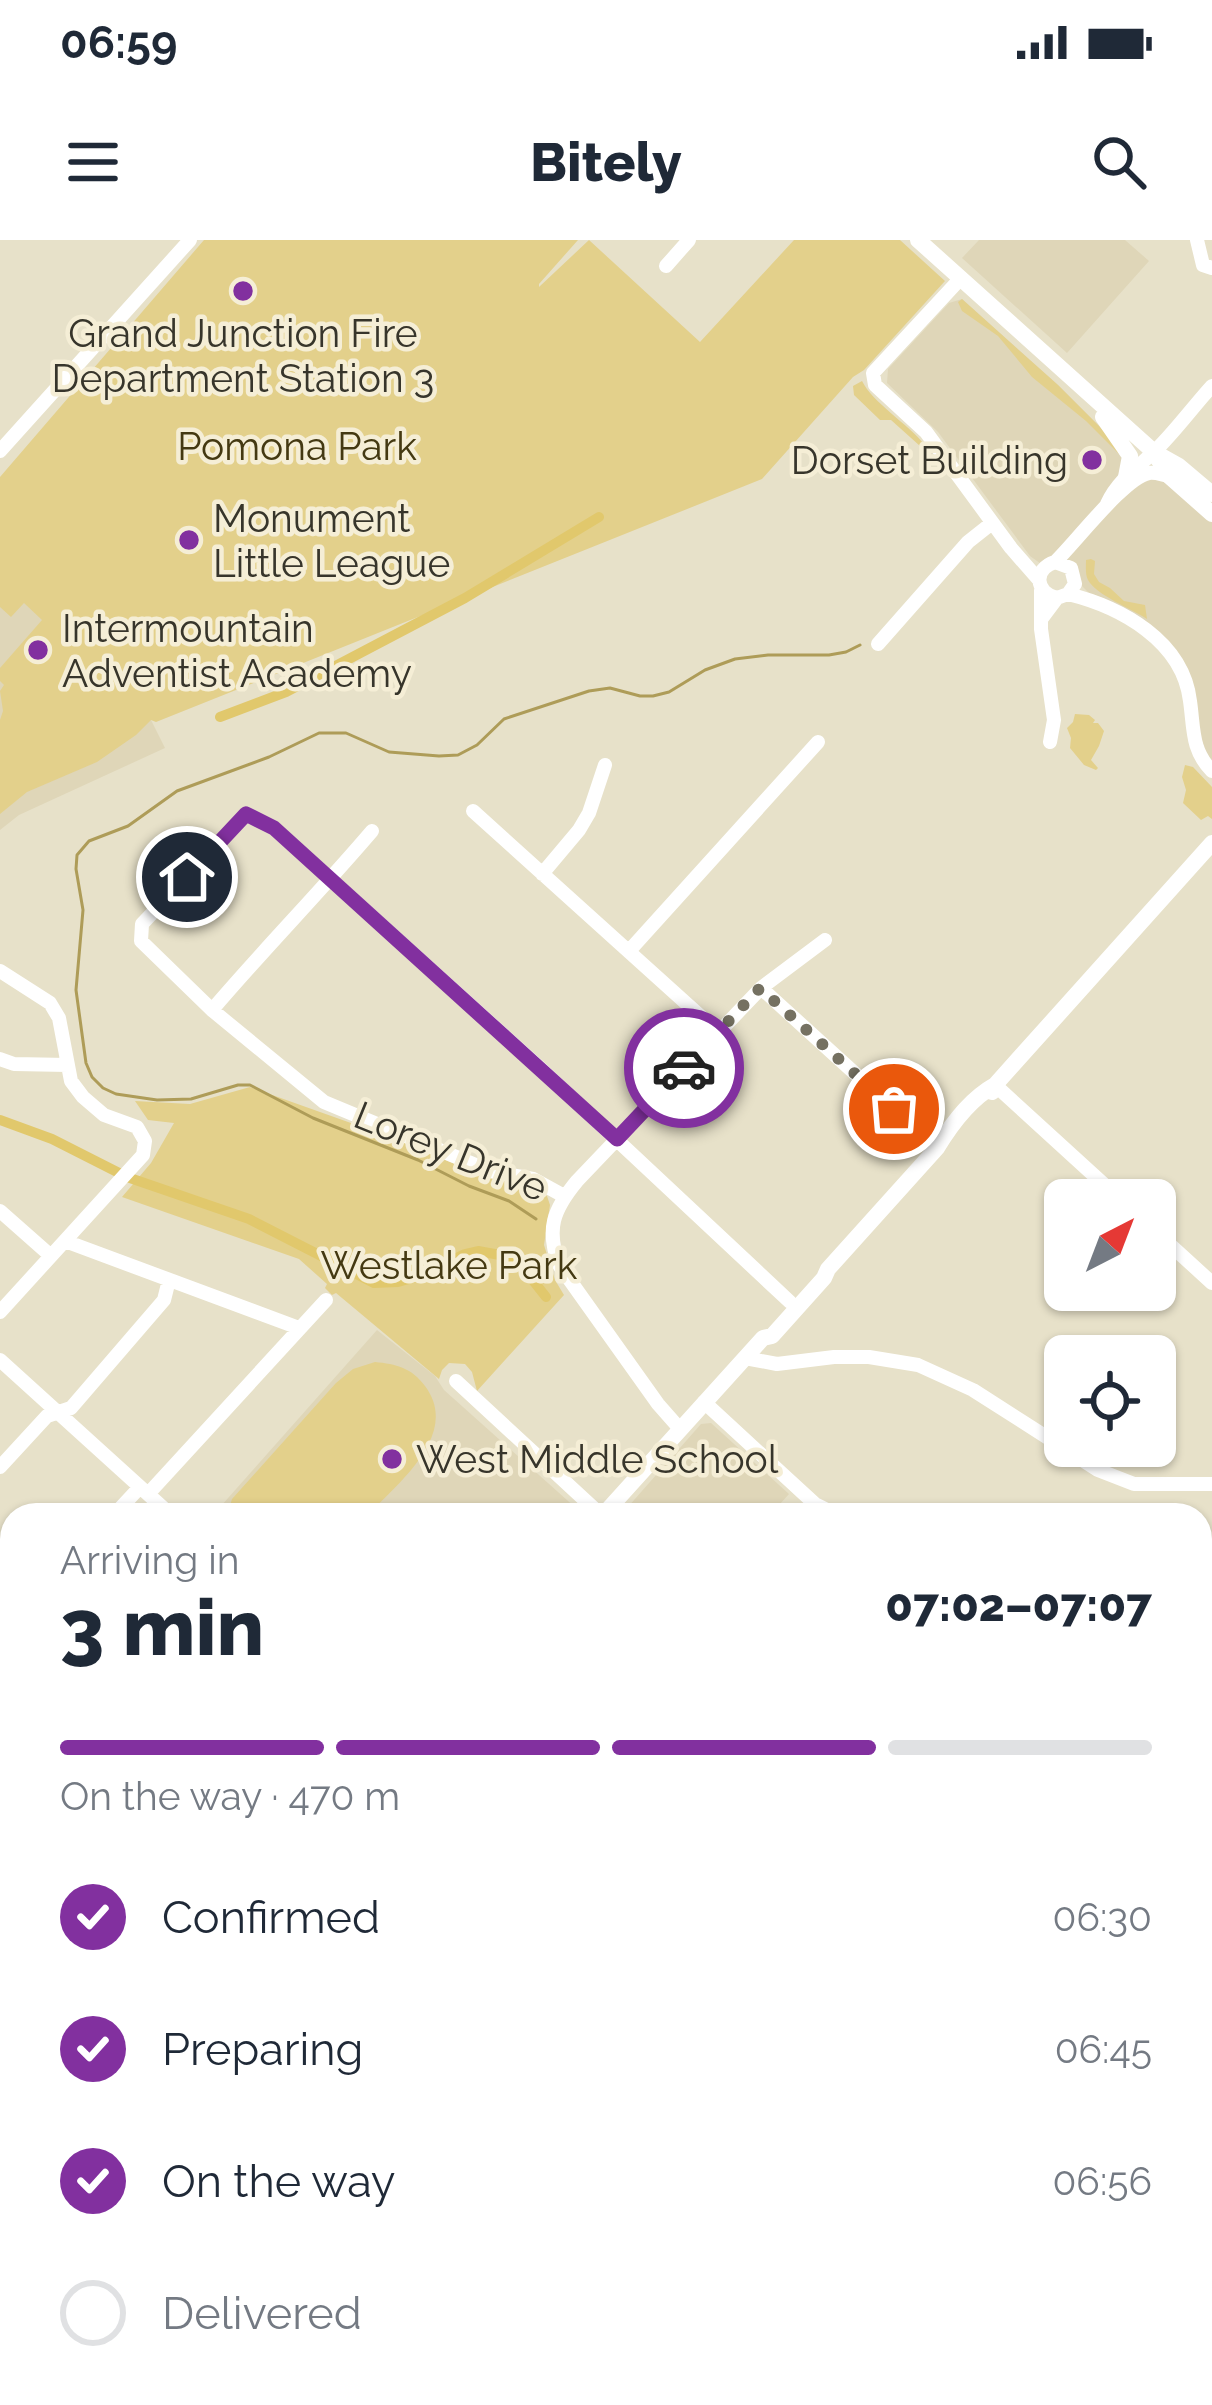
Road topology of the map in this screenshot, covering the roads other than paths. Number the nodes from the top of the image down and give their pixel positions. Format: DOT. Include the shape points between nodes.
graph roads {
  1 [pos="190,240"];
  2 [pos="689,240"];
  3 [pos="918,240"];
  4 [pos="1197,240"];
  5 [pos="666,266"];
  6 [pos="1212,268"];
  7 [pos="961,278"];
  8 [pos="1212,386"];
  9 [pos="1082,388"];
  10 [pos="0,451"];
  11 [pos="1154,452"];
  12 [pos="1169,476"];
  13 [pos="1126,477"];
  14 [pos="1212,494"];
  15 [pos="1107,504"];
  16 [pos="1212,514"];
  17 [pos="992,523"];
  18 [pos="1076,541"];
  19 [pos="1073,573"];
  20 [pos="1045,574"];
  21 [pos="1063,596"];
  22 [pos="1098,602"];
  23 [pos="1042,618"];
  24 [pos="878,644"];
  25 [pos="818,742"];
  26 [pos="1050,742"];
  27 [pos="605,765"];
  28 [pos="1212,771"];
  29 [pos="472,811"];
  30 [pos="372,831"];
  31 [pos="1212,843"];
  32 [pos="542,874"];
  33 [pos="332,879"];
  34 [pos="825,940"];
  35 [pos="629,951"];
  36 [pos="0,971"];
  37 [pos="760,988"];
  38 [pos="212,1010"];
  39 [pos="718,1032"];
  40 [pos="0,1059"];
  41 [pos="68,1065"];
  42 [pos="995,1085"];
  43 [pos="617,1139"];
  44 [pos="937,1148"];
  45 [pos="1098,1179"];
  46 [pos="564,1196"];
  47 [pos="0,1211"];
  48 [pos="64,1241"];
  49 [pos="1176,1250"];
  50 [pos="51,1256"];
  51 [pos="828,1269"];
  52 [pos="169,1280"];
  53 [pos="1212,1282"];
  54 [pos="326,1300"];
  55 [pos="790,1302"];
  56 [pos="0,1312"];
  57 [pos="298,1328"];
  58 [pos="764,1338"];
  59 [pos="746,1358"];
  60 [pos="0,1360"];
  61 [pos="456,1381"];
  62 [pos="704,1402"];
  63 [pos="58,1412"];
  64 [pos="680,1429"];
  65 [pos="0,1467"];
  66 [pos="1212,1484"];
  67 [pos="144,1491"];
  68 [pos="129,1503"];
  69 [pos="158,1503"];
  70 [pos="589,1503"];
  71 [pos="613,1503"];
  72 [pos="814,1503"];
  1 -- 10 [label="street"];
  2 -- 5 [label="street"];
  3 -- 7 [label="main road"];
  4 -- 6 [label="street" via="1203,265"];
  7 -- 9 [label="main road"];
  7 -- 17 [label="street" via="873,373"];
  8 -- 11 [label="street"];
  9 -- 11 [label="main road"];
  9 -- 13 [label="main road" via="1130,456"];
  11 -- 12 [label="main road"];
  11 -- 13 [label="street"];
  11 -- 14 [label="main road"];
  12 -- 15 [label="street" via="1141,476"];
  12 -- 16 [label="main road"];
  13 -- 15 [label="street"];
  15 -- 18 [label="street"];
  17 -- 20 [label="street"];
  17 -- 24 [label="street"];
  18 -- 19 [label="street"];
  18 -- 20 [label="street"];
  19 -- 20 [label="street"];
  19 -- 21 [label="street"];
  19 -- 22 [label="street"];
  20 -- 21 [label="street"];
  20 -- 23 [label="street"];
  21 -- 22 [label="street"];
  21 -- 23 [label="street"];
  22 -- 28 [label="street" via="1137,623 1174,658 1190,697 1193,740"];
  23 -- 26 [label="street"];
  25 -- 35 [label="street"];
  27 -- 32 [label="street" via="589,813"];
  29 -- 32 [label="street"];
  30 -- 33 [label="street"];
  31 -- 42 [label="main road"];
  32 -- 35 [label="street"];
  33 -- 38 [label="street"];
  33 -- 38 [label="street, Lorey Drive" via="246,814 142,924 141,941"];
  33 -- 43 [label="street"];
  34 -- 37 [label="street"];
  35 -- 39 [label="street"];
  36 -- 41 [label="street" via="50,1003"];
  37 -- 39 [label="street"];
  37 -- 44 [label="street"];
  38 -- 46 [label="street, Lorey Drive" via="324,1102"];
  39 -- 43 [label="street"];
  40 -- 41 [label="street"];
  41 -- 48 [label="street" via="83,1097 137,1127 145,1141 143,1155"];
  42 -- 44 [label="main road"];
  42 -- 45 [label="street"];
  43 -- 46 [label="street"];
  43 -- 55 [label="street"];
  44 -- 51 [label="main road"];
  46 -- 64 [label="street, Lorey Drive" via="552,1241 560,1265"];
  47 -- 50 [label="street"];
  48 -- 50 [label="street"];
  48 -- 52 [label="street"];
  49 -- 53 [label="street"];
  50 -- 56 [label="street"];
  51 -- 55 [label="main road"];
  51 -- 58 [label="main road"];
  52 -- 57 [label="street"];
  52 -- 63 [label="street" via="164,1300 71,1408"];
  54 -- 57 [label="street"];
  55 -- 58 [label="main road"];
  57 -- 67 [label="street"];
  58 -- 59 [label="main road"];
  59 -- 62 [label="main road"];
  59 -- 66 [label="street" via="918,1365 973,1390 1098,1470 1134,1484"];
  60 -- 63 [label="street"];
  61 -- 70 [label="street"];
  62 -- 64 [label="main road"];
  62 -- 72 [label="street"];
  63 -- 65 [label="street"];
  63 -- 67 [label="street"];
  64 -- 71 [label="main road"];
  67 -- 68 [label="street"];
  67 -- 69 [label="street"];
}
